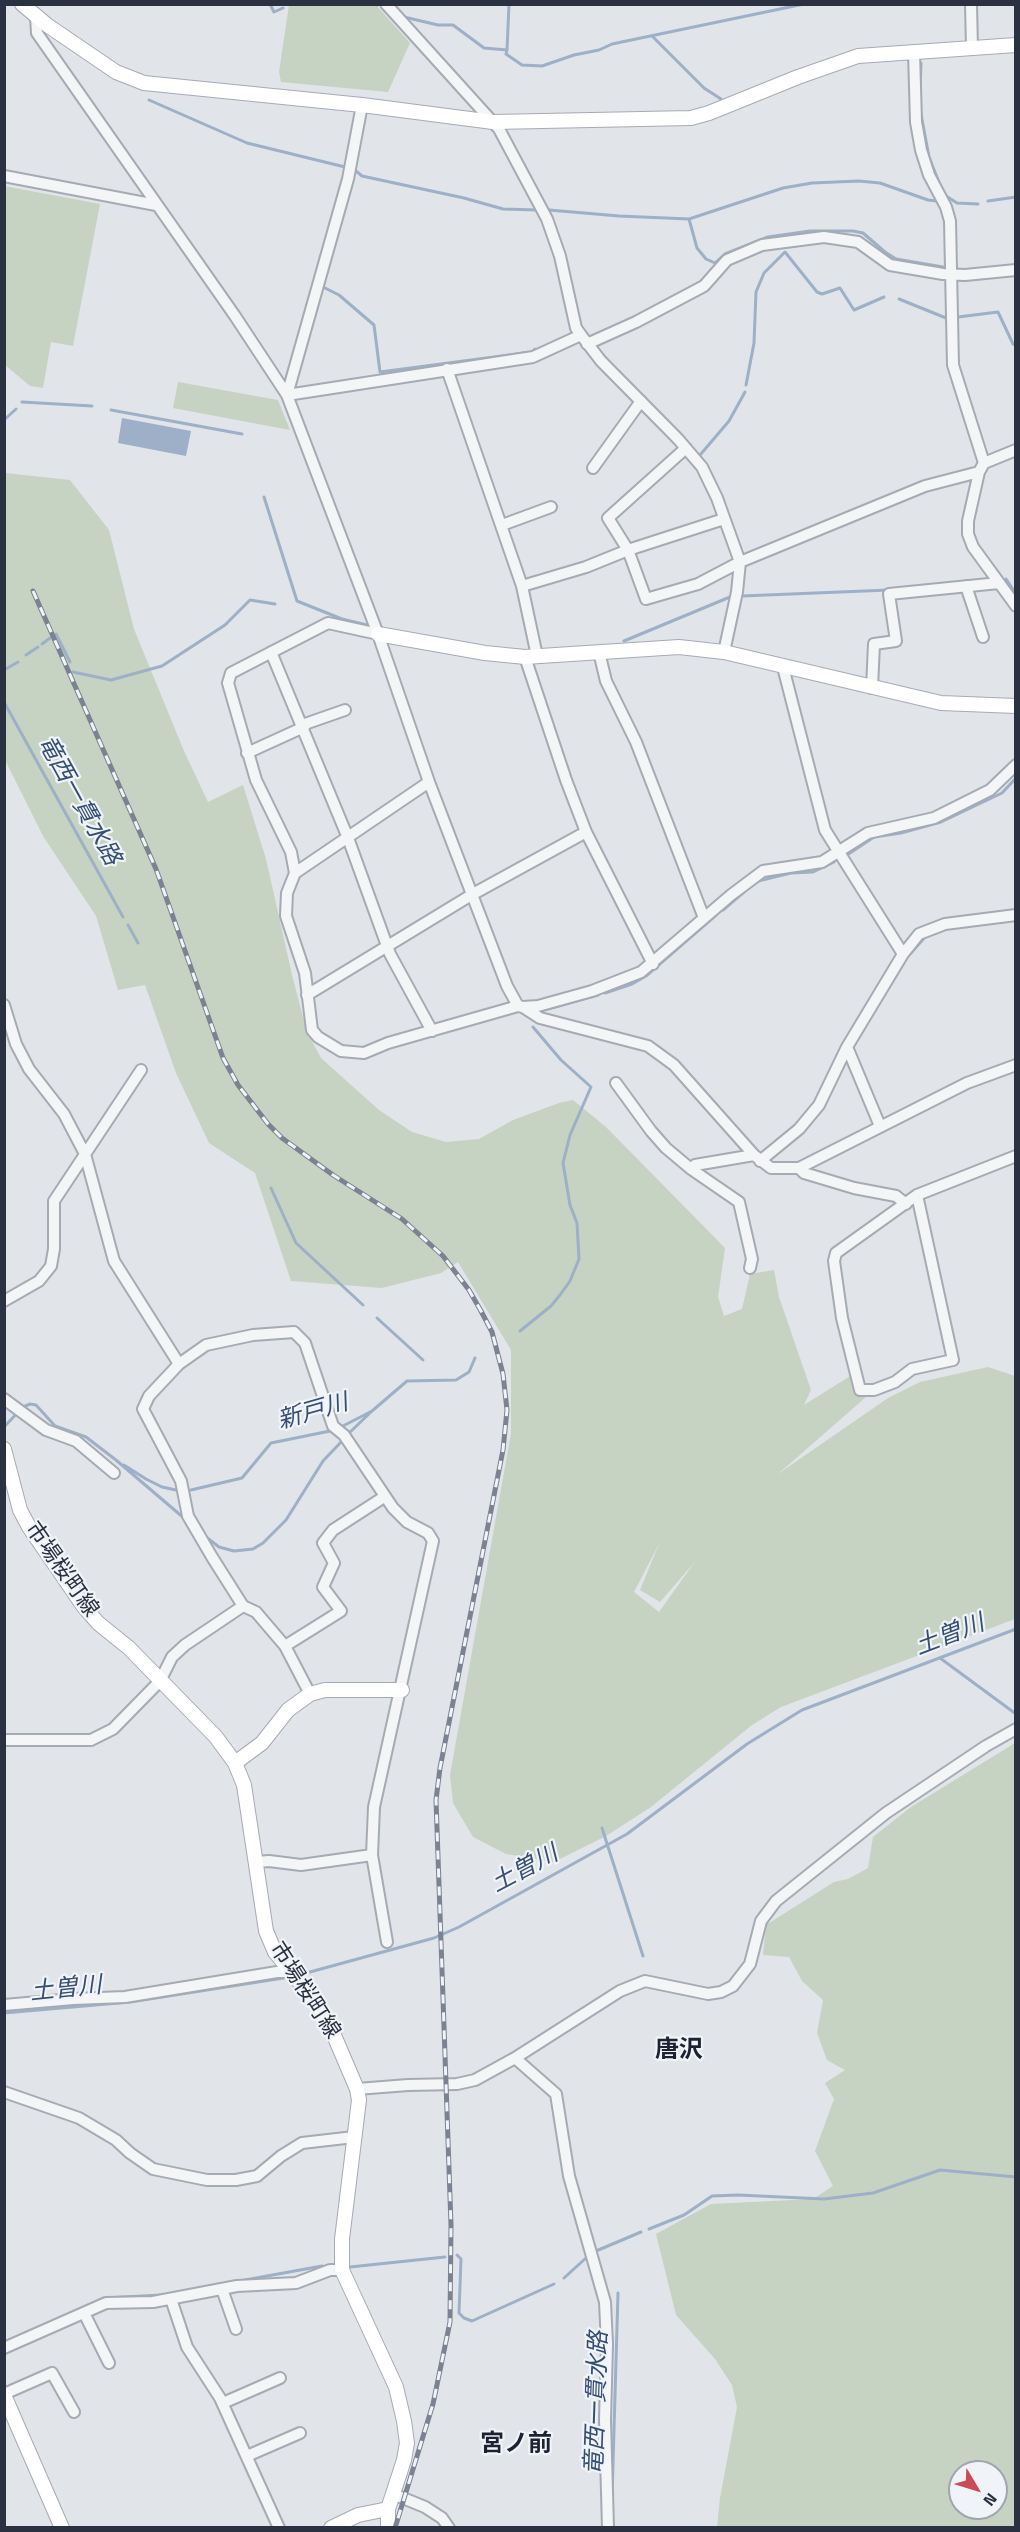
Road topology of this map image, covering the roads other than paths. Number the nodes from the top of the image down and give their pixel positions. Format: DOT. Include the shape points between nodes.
graph roads {
  1 [pos="22,4"];
  2 [pos="386,4"];
  3 [pos="971,4"];
  4 [pos="36,17"];
  5 [pos="1016,45"];
  6 [pos="972,48"];
  7 [pos="914,52"];
  8 [pos="362,105"];
  9 [pos="493,122"];
  10 [pos="4,176"];
  11 [pos="156,205"];
  12 [pos="1016,270"];
  13 [pos="952,273"];
  14 [pos="584,340"];
  15 [pos="447,369"];
  16 [pos="287,395"];
  17 [pos="641,401"];
  18 [pos="686,448"];
  19 [pos="1016,450"];
  20 [pos="982,467"];
  21 [pos="593,468"];
  22 [pos="551,507"];
  23 [pos="724,519"];
  24 [pos="502,525"];
  25 [pos="628,550"];
  26 [pos="740,562"];
  27 [pos="999,583"];
  28 [pos="522,586"];
  29 [pos="966,586"];
  30 [pos="1016,606"];
  31 [pos="378,634"];
  32 [pos="983,637"];
  33 [pos="272,652"];
  34 [pos="599,652"];
  35 [pos="724,652"];
  36 [pos="531,656"];
  37 [pos="783,667"];
  38 [pos="872,688"];
  39 [pos="1016,706"];
  40 [pos="345,710"];
  41 [pos="303,726"];
  42 [pos="247,753"];
  43 [pos="1016,765"];
  44 [pos="429,782"];
  45 [pos="586,832"];
  46 [pos="348,838"];
  47 [pos="838,853"];
  48 [pos="296,873"];
  49 [pos="473,894"];
  50 [pos="1016,915"];
  51 [pos="704,918"];
  52 [pos="387,946"];
  53 [pos="903,954"];
  54 [pos="653,964"];
  55 [pos="307,995"];
  56 [pos="4,1005"];
  57 [pos="521,1007"];
  58 [pos="432,1030"];
  59 [pos="848,1047"];
  60 [pos="1016,1065"];
  61 [pos="141,1070"];
  62 [pos="616,1083"];
  63 [pos="880,1126"];
  64 [pos="85,1154"];
  65 [pos="1016,1156"];
  66 [pos="757,1158"];
  67 [pos="799,1168"];
  68 [pos="691,1169"];
  69 [pos="917,1195"];
  70 [pos="906,1204"];
  71 [pos="750,1268"];
  72 [pos="4,1301"];
  73 [pos="178,1364"];
  74 [pos="4,1399"];
  75 [pos="4,1449"];
  76 [pos="114,1473"];
  77 [pos="384,1497"];
  78 [pos="243,1606"];
  79 [pos="285,1646"];
  80 [pos="160,1681"];
  81 [pos="402,1690"];
  82 [pos="310,1694"];
  83 [pos="1016,1730"];
  84 [pos="4,1740"];
  85 [pos="235,1763"];
  86 [pos="372,1855"];
  87 [pos="255,1862"];
  88 [pos="387,1942"];
  89 [pos="295,1977"];
  90 [pos="4,2005"];
  91 [pos="515,2058"];
  92 [pos="357,2089"];
  93 [pos="4,2092"];
  94 [pos="354,2137"];
  95 [pos="342,2270"];
  96 [pos="222,2289"];
  97 [pos="171,2299"];
  98 [pos="84,2313"];
  99 [pos="236,2329"];
  100 [pos="4,2348"];
  101 [pos="109,2363"];
  102 [pos="280,2378"];
  103 [pos="4,2394"];
  104 [pos="223,2403"];
  105 [pos="74,2412"];
  106 [pos="300,2433"];
  107 [pos="247,2456"];
  108 [pos="393,2494"];
  109 [pos="388,2509"];
  110 [pos="62,2528"];
  111 [pos="279,2528"];
  112 [pos="331,2528"];
  113 [pos="388,2528"];
  114 [pos="449,2528"];
  115 [pos="608,2528"];
  1 -- 4 [label="street"];
  2 -- 9 [label="street"];
  3 -- 6 [label="street"];
  4 -- 8 [label="street" via="128,78 144,83"];
  4 -- 11 [label="street" via="37,33"];
  5 -- 6 [label="street"];
  6 -- 7 [label="street"];
  7 -- 9 [label="street" via="858,56 690,118"];
  7 -- 13 [label="street" via="916,122 929,175 950,221"];
  8 -- 9 [label="street"];
  8 -- 16 [label="street" via="348,178"];
  9 -- 14 [label="street" via="547,219 560,256 576,328"];
  10 -- 11 [label="street"];
  11 -- 16 [label="street"];
  12 -- 13 [label="street"];
  13 -- 14 [label="street" via="890,265 858,242 824,237 762,245 727,260 704,286 636,322"];
  13 -- 20 [label="street" via="953,365"];
  14 -- 15 [label="street" via="533,357"];
  14 -- 17 [label="street"];
  15 -- 16 [label="street"];
  15 -- 24 [label="street"];
  16 -- 31 [label="street"];
  17 -- 18 [label="street"];
  17 -- 21 [label="street"];
  18 -- 23 [label="street" via="702,467"];
  18 -- 25 [label="street" via="608,518"];
  19 -- 20 [label="street"];
  20 -- 26 [label="street" via="925,486"];
  20 -- 27 [label="street" via="968,534"];
  22 -- 24 [label="street"];
  23 -- 25 [label="street"];
  23 -- 26 [label="street"];
  24 -- 28 [label="street"];
  25 -- 26 [label="street" via="646,599 698,584"];
  25 -- 28 [label="street"];
  26 -- 35 [label="street"];
  27 -- 29 [label="street"];
  27 -- 30 [label="street"];
  28 -- 36 [label="street"];
  29 -- 32 [label="street"];
  29 -- 38 [label="street" via="889,594 896,641 874,644"];
  31 -- 33 [label="street" via="328,623"];
  31 -- 36 [label="street" via="485,653"];
  31 -- 44 [label="street"];
  33 -- 41 [label="street"];
  33 -- 42 [label="street" via="231,673 228,683"];
  34 -- 35 [label="street" via="680,647"];
  34 -- 36 [label="street"];
  34 -- 51 [label="street" via="606,681 636,742"];
  35 -- 37 [label="street"];
  36 -- 45 [label="street" via="566,780"];
  37 -- 38 [label="street"];
  37 -- 47 [label="street" via="825,830"];
  38 -- 39 [label="street" via="941,704"];
  40 -- 41 [label="street"];
  41 -- 42 [label="street"];
  41 -- 46 [label="street"];
  42 -- 48 [label="street" via="291,852"];
  43 -- 47 [label="street" via="990,790 934,818 868,833"];
  44 -- 46 [label="street"];
  44 -- 49 [label="street"];
  45 -- 49 [label="street"];
  45 -- 54 [label="street"];
  46 -- 48 [label="street"];
  46 -- 52 [label="street"];
  47 -- 51 [label="street" via="822,862 763,871"];
  47 -- 53 [label="street"];
  48 -- 55 [label="street" via="287,893 286,916 305,973"];
  49 -- 52 [label="street"];
  49 -- 57 [label="street" via="507,986"];
  50 -- 53 [label="street" via="929,928"];
  51 -- 54 [label="street"];
  52 -- 55 [label="street"];
  52 -- 58 [label="street"];
  53 -- 59 [label="street"];
  54 -- 57 [label="street" via="592,991"];
  55 -- 58 [label="street" via="312,1030 341,1051 364,1053"];
  56 -- 64 [label="street" via="28,1069 64,1114"];
  57 -- 58 [label="street"];
  57 -- 66 [label="street" via="540,1018 648,1046 674,1065"];
  59 -- 63 [label="street"];
  59 -- 66 [label="street" via="819,1105 799,1129"];
  60 -- 63 [label="street" via="967,1083"];
  61 -- 64 [label="street"];
  62 -- 68 [label="street" via="651,1131"];
  63 -- 67 [label="street"];
  64 -- 72 [label="street" via="54,1201 51,1266 39,1281"];
  64 -- 73 [label="street" via="114,1261"];
  65 -- 69 [label="street"];
  66 -- 67 [label="street" via="771,1168"];
  66 -- 68 [label="street" via="695,1165"];
  67 -- 70 [label="street" via="854,1188 896,1196"];
  68 -- 71 [label="street" via="739,1202 752,1259"];
  69 -- 70 [label="street"];
  69 -- 70 [label="street" via="953,1360 912,1369 895,1382 861,1390 842,1318 834,1261 836,1253"];
  73 -- 77 [label="street" via="206,1345 253,1335 294,1332 305,1343 336,1430 344,1435"];
  73 -- 78 [label="street" via="143,1408 181,1481 189,1516"];
  74 -- 76 [label="street" via="46,1431 76,1441"];
  75 -- 80 [label="street, 市場桜町線" via="20,1510 29,1527 84,1607"];
  77 -- 79 [label="street" via="333,1530 323,1543 334,1563 323,1587 341,1611"];
  77 -- 81 [label="street" via="407,1522 428,1533 433,1541"];
  78 -- 79 [label="street" via="256,1612"];
  78 -- 80 [label="street" via="185,1645 172,1657"];
  79 -- 82 [label="street"];
  80 -- 84 [label="street" via="113,1729 91,1740"];
  80 -- 85 [label="street, 市場桜町線" via="216,1737"];
  81 -- 82 [label="street" via="325,1690"];
  81 -- 86 [label="street" via="374,1807"];
  82 -- 85 [label="street" via="288,1710 262,1743"];
  83 -- 91 [label="street" via="886,1814 776,1901 760,1921 750,1964 733,1986 708,1994 645,1981 620,1991"];
  85 -- 87 [label="street, 市場桜町線" via="244,1785"];
  86 -- 87 [label="street" via="301,1865"];
  86 -- 88 [label="street"];
  87 -- 89 [label="street, 市場桜町線" via="266,1930 275,1952"];
  89 -- 90 [label="street" via="278,1972 125,1997"];
  89 -- 92 [label="street, 市場桜町線" via="318,2005"];
  91 -- 92 [label="street" via="475,2080 457,2084"];
  91 -- 115 [label="street" via="556,2094 569,2176 605,2302"];
  92 -- 94 [label="street, 市場桜町線"];
  93 -- 94 [label="street" via="79,2118 153,2169 207,2180 256,2176 302,2143"];
  94 -- 95 [label="street, 市場桜町線"];
  95 -- 96 [label="street" via="330,2270 296,2283"];
  95 -- 108 [label="street, 市場桜町線" via="399,2399 406,2443"];
  96 -- 97 [label="street"];
  96 -- 99 [label="street"];
  97 -- 98 [label="street" via="106,2303"];
  97 -- 104 [label="street" via="187,2347"];
  98 -- 100 [label="street"];
  98 -- 101 [label="street"];
  102 -- 104 [label="street"];
  103 -- 105 [label="street" via="52,2373"];
  103 -- 110 [label="street"];
  104 -- 107 [label="street"];
  106 -- 107 [label="street"];
  107 -- 111 [label="street"];
  108 -- 109 [label="street, 市場桜町線"];
  108 -- 114 [label="street" via="442,2518"];
  109 -- 112 [label="street" via="358,2515"];
  109 -- 113 [label="street, 市場桜町線"];
}
